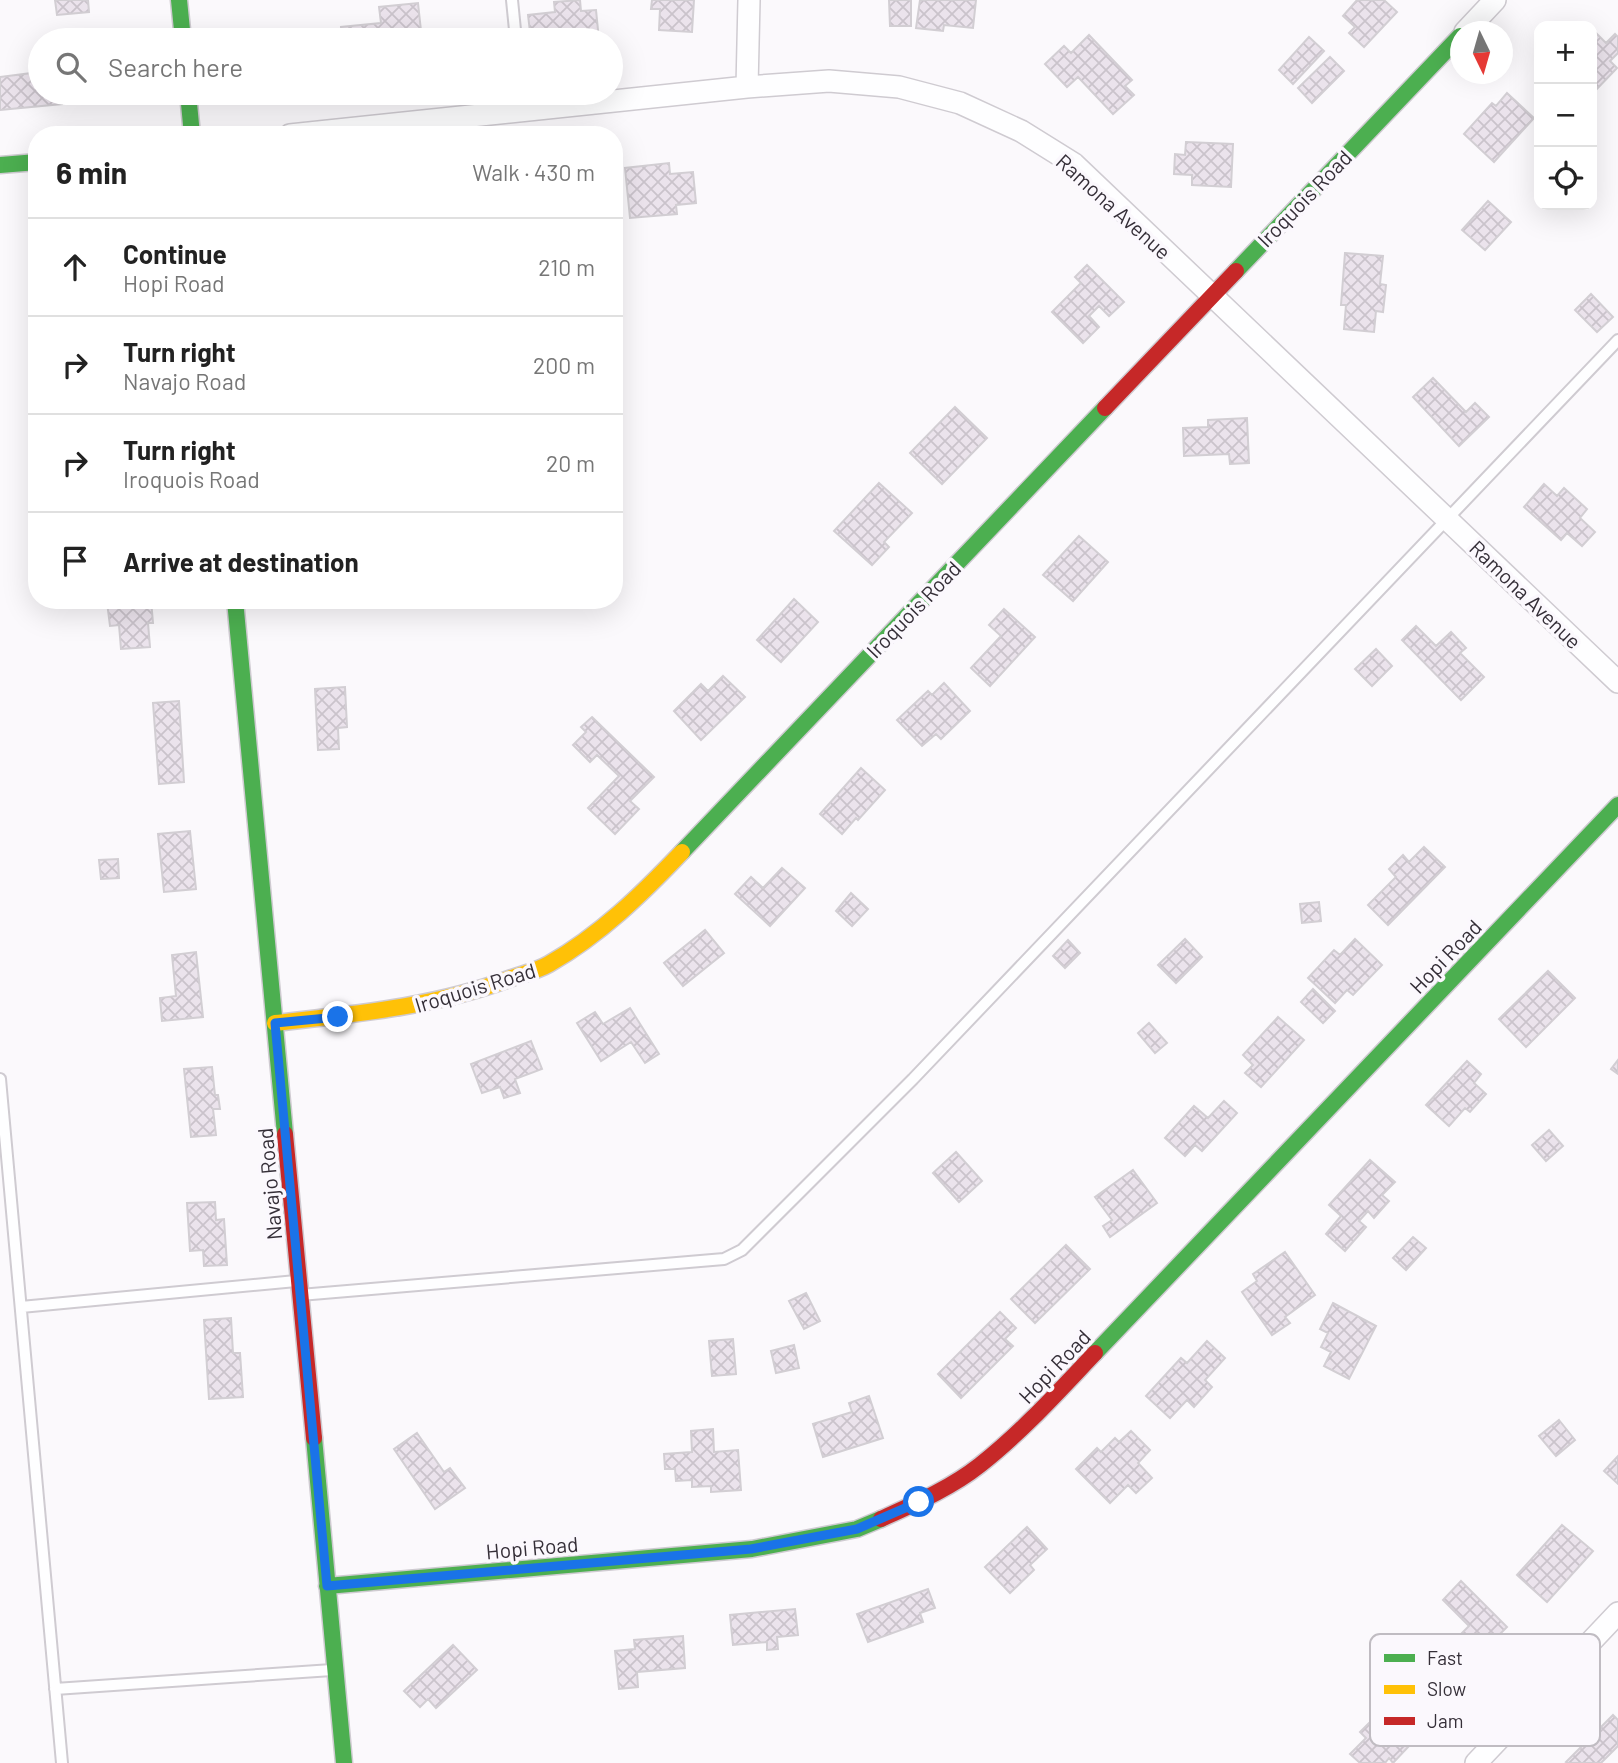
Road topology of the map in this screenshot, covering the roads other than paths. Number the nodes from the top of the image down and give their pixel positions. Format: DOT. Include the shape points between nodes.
graph roads {
  1 [pos="179,0"];
  2 [pos="512,0"];
  3 [pos="749,0"];
  4 [pos="1495,0"];
  5 [pos="1475,21"];
  6 [pos="182,28"];
  7 [pos="515,28"];
  8 [pos="1450,47"];
  9 [pos="747,87"];
  10 [pos="623,95"];
  11 [pos="189,105"];
  12 [pos="500,105"];
  13 [pos="191,126"];
  14 [pos="353,126"];
  15 [pos="28,163"];
  16 [pos="0,165"];
  17 [pos="1211,295"];
  18 [pos="1618,340"];
  19 [pos="1446,518"];
  20 [pos="236,609"];
  21 [pos="1618,682"];
  22 [pos="1618,805"];
  23 [pos="275,1023"];
  24 [pos="0,1079"];
  25 [pos="300,1288"];
  26 [pos="21,1307"];
  27 [pos="327,1586"];
  28 [pos="1618,1613"];
  29 [pos="1598,1634"];
  30 [pos="335,1670"];
  31 [pos="55,1689"];
  32 [pos="1492,1746"];
  33 [pos="62,1763"];
  34 [pos="344,1763"];
  35 [pos="1476,1763"];
  1 -- 6 [label="street"];
  2 -- 7 [label="lane"];
  3 -- 9 [label="street"];
  4 -- 5 [label="street"];
  8 -- 17 [label="street, Iroquois Road"];
  9 -- 10 [label="street, Ramona Avenue"];
  9 -- 17 [label="street, Ramona Avenue" via="829,81 899,86 960,103 1021,131 1074,164"];
  11 -- 13 [label="street"];
  12 -- 14 [label="street, Ramona Avenue"];
  15 -- 16 [label="street"];
  17 -- 19 [label="street, Ramona Avenue"];
  17 -- 23 [label="street, Iroquois Road" via="642,894 595,933 547,965 482,989 403,1008"];
  18 -- 19 [label="lane"];
  19 -- 21 [label="street, Ramona Avenue"];
  19 -- 25 [label="lane" via="922,1069 742,1250 724,1259"];
  20 -- 23 [label="street, Navajo Road"];
  22 -- 27 [label="street, Hopi Road" via="1029,1422 978,1467 919,1502 857,1529 751,1549"];
  23 -- 25 [label="street, Navajo Road"];
  24 -- 26 [label="lane"];
  25 -- 26 [label="lane"];
  25 -- 27 [label="street, Navajo Road"];
  26 -- 31 [label="lane"];
  27 -- 30 [label="street, Navajo Road"];
  28 -- 29 [label="street"];
  30 -- 31 [label="lane"];
  30 -- 34 [label="street, Navajo Road"];
  31 -- 33 [label="lane"];
  32 -- 35 [label="street"];
}
